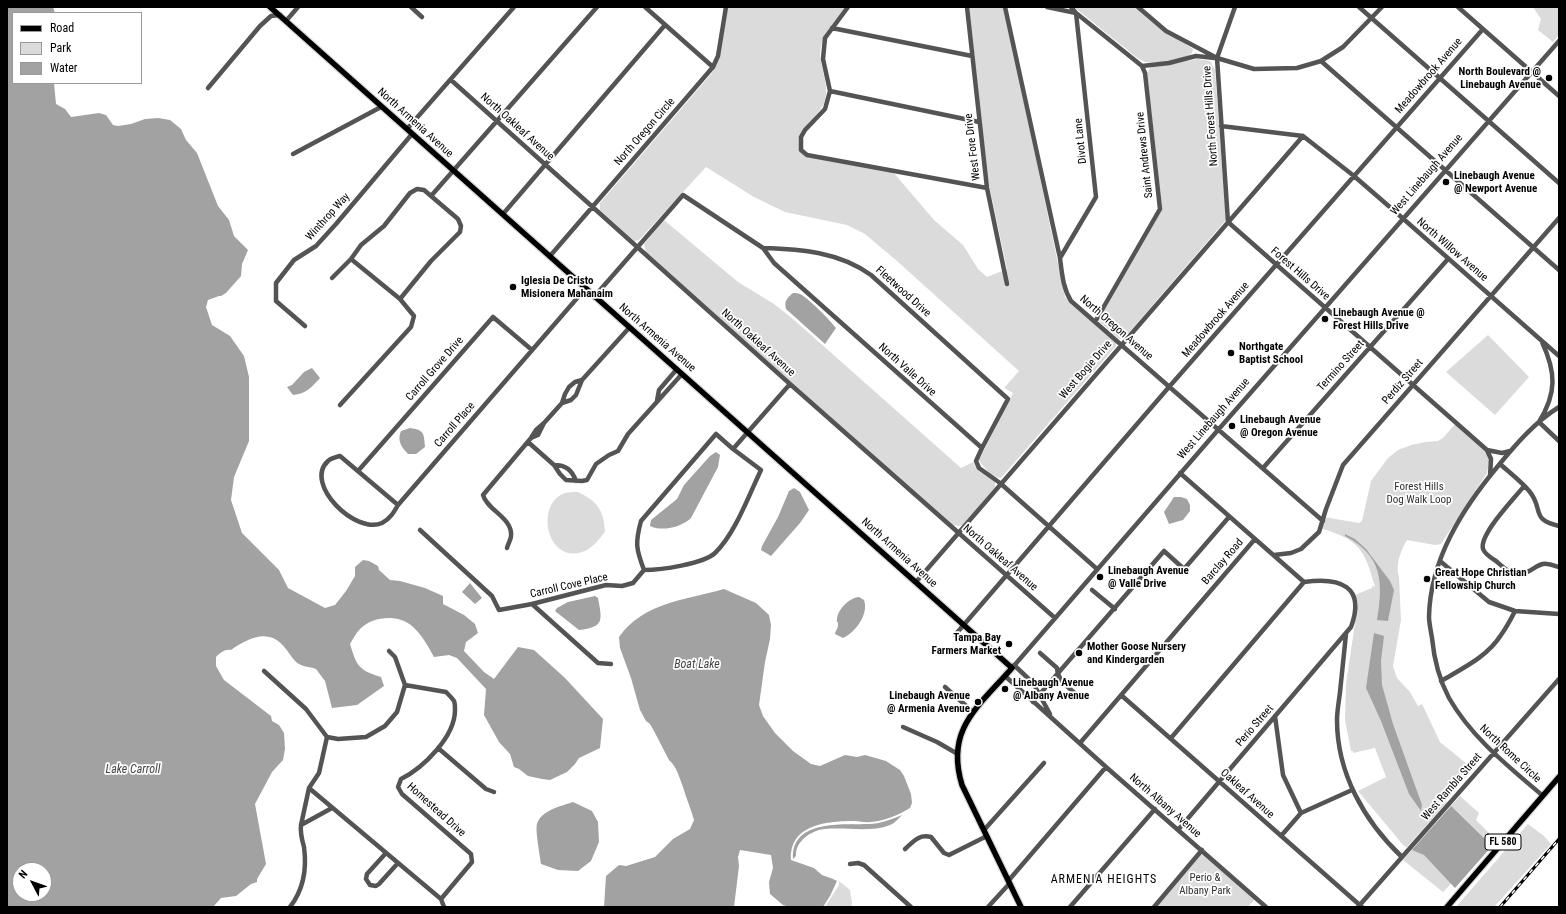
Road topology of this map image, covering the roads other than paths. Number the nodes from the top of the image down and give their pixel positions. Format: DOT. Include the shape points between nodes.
graph roads {
  1 [pos="270,7"];
  2 [pos="298,7"];
  3 [pos="411,7"];
  4 [pos="514,7"];
  5 [pos="597,7"];
  6 [pos="645,7"];
  7 [pos="726,7"];
  8 [pos="848,7"];
  9 [pos="967,7"];
  10 [pos="1005,7"];
  11 [pos="1047,7"];
  12 [pos="1071,7"];
  13 [pos="1138,7"];
  14 [pos="1235,7"];
  15 [pos="1359,7"];
  16 [pos="1382,7"];
  17 [pos="1458,7"];
  18 [pos="1076,13"];
  19 [pos="280,15"];
  20 [pos="422,17"];
  21 [pos="1372,19"];
  22 [pos="286,21"];
  23 [pos="665,25"];
  24 [pos="832,28"];
  25 [pos="1483,29"];
  26 [pos="1559,41"];
  27 [pos="972,56"];
  28 [pos="1216,58"];
  29 [pos="1321,61"];
  30 [pos="1142,66"];
  31 [pos="713,67"];
  32 [pos="1532,72"];
  33 [pos="1440,79"];
  34 [pos="451,80"];
  35 [pos="208,88"];
  36 [pos="830,92"];
  37 [pos="1559,96"];
  38 [pos="381,107"];
  39 [pos="498,121"];
  40 [pos="979,122"];
  41 [pos="1488,122"];
  42 [pos="1221,126"];
  43 [pos="1396,128"];
  44 [pos="410,132"];
  45 [pos="1303,136"];
  46 [pos="293,154"];
  47 [pos="546,164"];
  48 [pos="1445,170"];
  49 [pos="453,171"];
  50 [pos="1354,176"];
  51 [pos="1559,184"];
  52 [pos="987,188"];
  53 [pos="431,196"];
  54 [pos="593,207"];
  55 [pos="503,214"];
  56 [pos="1403,218"];
  57 [pos="1559,218"];
  58 [pos="1228,222"];
  59 [pos="1533,247"];
  60 [pos="637,248"];
  61 [pos="763,248"];
  62 [pos="550,256"];
  63 [pos="1060,258"];
  64 [pos="351,259"];
  65 [pos="1448,259"];
  66 [pos="1276,264"];
  67 [pos="1559,270"];
  68 [pos="332,278"];
  69 [pos="1008,284"];
  70 [pos="585,289"];
  71 [pos="1491,296"];
  72 [pos="594,297"];
  73 [pos="400,299"];
  74 [pos="1325,307"];
  75 [pos="1095,322"];
  76 [pos="305,326"];
  77 [pos="629,328"];
  78 [pos="1542,341"];
  79 [pos="1121,344"];
  80 [pos="1370,347"];
  81 [pos="532,350"];
  82 [pos="1559,356"];
  83 [pos="677,369"];
  84 [pos="682,374"];
  85 [pos="582,380"];
  86 [pos="790,384"];
  87 [pos="1413,384"];
  88 [pos="1169,387"];
  89 [pos="562,403"];
  90 [pos="656,403"];
  91 [pos="340,405"];
  92 [pos="1559,407"];
  93 [pos="1539,422"];
  94 [pos="1218,430"];
  95 [pos="748,432"];
  96 [pos="529,440"];
  97 [pos="1559,441"];
  98 [pos="982,448"];
  99 [pos="733,449"];
  100 [pos="1487,450"];
  101 [pos="1510,451"];
  102 [pos="1500,464"];
  103 [pos="554,465"];
  104 [pos="1263,468"];
  105 [pos="358,471"];
  106 [pos="1180,473"];
  107 [pos="1490,476"];
  108 [pos="576,481"];
  109 [pos="1000,483"];
  110 [pos="1524,486"];
  111 [pos="398,505"];
  112 [pos="1230,517"];
  113 [pos="1323,521"];
  114 [pos="1049,526"];
  115 [pos="1559,526"];
  116 [pos="420,530"];
  117 [pos="958,532"];
  118 [pos="1255,539"];
  119 [pos="507,548"];
  120 [pos="1274,555"];
  121 [pos="1440,561"];
  122 [pos="1559,567"];
  123 [pos="1097,569"];
  124 [pos="644,570"];
  125 [pos="1006,575"];
  126 [pos="916,582"];
  127 [pos="1304,582"];
  128 [pos="1092,590"];
  129 [pos="532,604"];
  130 [pos="1114,609"];
  131 [pos="1515,611"];
  132 [pos="1559,614"];
  133 [pos="1055,618"];
  134 [pos="964,624"];
  135 [pos="1346,634"];
  136 [pos="955,635"];
  137 [pos="389,651"];
  138 [pos="1040,653"];
  139 [pos="611,664"];
  140 [pos="1013,667"];
  141 [pos="264,671"];
  142 [pos="1057,675"];
  143 [pos="1005,676"];
  144 [pos="1559,678"];
  145 [pos="1441,681"];
  146 [pos="405,685"];
  147 [pos="946,687"];
  148 [pos="1076,694"];
  149 [pos="1040,695"];
  150 [pos="1121,695"];
  151 [pos="1033,702"];
  152 [pos="973,712"];
  153 [pos="1275,716"];
  154 [pos="1053,719"];
  155 [pos="903,727"];
  156 [pos="327,737"];
  157 [pos="1171,738"];
  158 [pos="1080,743"];
  159 [pos="438,748"];
  160 [pos="956,753"];
  161 [pos="1494,753"];
  162 [pos="1044,762"];
  163 [pos="1106,767"];
  164 [pos="1559,777"];
  165 [pos="1219,781"];
  166 [pos="309,788"];
  167 [pos="1352,790"];
  168 [pos="494,792"];
  169 [pos="1542,796"];
  170 [pos="332,808"];
  171 [pos="1155,809"];
  172 [pos="1301,813"];
  173 [pos="301,825"];
  174 [pos="984,830"];
  175 [pos="1178,830"];
  176 [pos="987,836"];
  177 [pos="1281,836"];
  178 [pos="905,848"];
  179 [pos="1202,850"];
  180 [pos="386,853"];
  181 [pos="1402,857"];
  182 [pos="398,863"];
  183 [pos="850,864"];
  184 [pos="1009,882"];
  185 [pos="441,899"];
  186 [pos="1360,906"];
  187 [pos="290,907"];
  188 [pos="444,907"];
  189 [pos="911,907"];
  190 [pos="988,907"];
  191 [pos="1022,907"];
  192 [pos="1070,907"];
  193 [pos="1154,907"];
  194 [pos="1266,907"];
  195 [pos="1447,907"];
  1 -- 19 [label="main road, North Armenia Avenue"];
  2 -- 22 [label="street"];
  3 -- 20 [label="street"];
  4 -- 34 [label="street, Winthrop Way"];
  5 -- 39 [label="street"];
  6 -- 23 [label="street"];
  7 -- 31 [label="street, North Oregon Circle" via="718,56"];
  8 -- 24 [label="street"];
  9 -- 27 [label="street, West Fore Drive"];
  10 -- 63 [label="street, North Oregon Avenue"];
  11 -- 18 [label="street"];
  12 -- 18 [label="street"];
  13 -- 28 [label="street" via="1166,31"];
  14 -- 28 [label="street"];
  15 -- 21 [label="street"];
  16 -- 21 [label="street"];
  17 -- 25 [label="street"];
  18 -- 30 [label="street"];
  18 -- 63 [label="street, Divot Lane" via="1096,198"];
  19 -- 22 [label="main road, North Armenia Avenue"];
  19 -- 35 [label="street" via="271,16 260,26"];
  21 -- 29 [label="street" via="1343,47"];
  21 -- 33 [label="street"];
  22 -- 38 [label="main road, North Armenia Avenue"];
  23 -- 31 [label="street"];
  23 -- 47 [label="street"];
  24 -- 27 [label="street"];
  24 -- 36 [label="street" via="825,38 823,59"];
  25 -- 32 [label="street"];
  25 -- 33 [label="street, Meadowbrook Avenue"];
  26 -- 32 [label="street, West Linebaugh Avenue"];
  27 -- 40 [label="street, West Fore Drive"];
  28 -- 29 [label="street" via="1254,69 1298,68"];
  28 -- 30 [label="street, North Forest Hills Drive" via="1196,56"];
  28 -- 42 [label="street, North Forest Hills Drive"];
  29 -- 43 [label="street"];
  30 -- 75 [label="street, Saint Andrews Drive" via="1145,73 1160,209"];
  31 -- 54 [label="street, North Oregon Circle"];
  32 -- 37 [label="street"];
  32 -- 41 [label="street, West Linebaugh Avenue"];
  33 -- 41 [label="street"];
  33 -- 43 [label="street, Meadowbrook Avenue"];
  34 -- 39 [label="street, North Oakleaf Avenue"];
  34 -- 44 [label="street, Winthrop Way"];
  36 -- 40 [label="street"];
  36 -- 52 [label="street" via="825,109 801,137 801,150 807,154"];
  38 -- 44 [label="main road, North Armenia Avenue"];
  38 -- 46 [label="street"];
  39 -- 47 [label="street, North Oakleaf Avenue"];
  39 -- 49 [label="street"];
  40 -- 52 [label="street, West Fore Drive"];
  41 -- 48 [label="street, West Linebaugh Avenue"];
  41 -- 51 [label="street"];
  42 -- 45 [label="street"];
  42 -- 58 [label="street, North Forest Hills Drive"];
  43 -- 48 [label="street"];
  43 -- 50 [label="street, Meadowbrook Avenue"];
  44 -- 49 [label="main road, North Armenia Avenue"];
  44 -- 76 [label="street, Winthrop Way" via="331,230 316,246 294,260 276,283 276,301"];
  45 -- 50 [label="street, North Willow Avenue"];
  45 -- 58 [label="street, West Bogie Drive"];
  47 -- 54 [label="street, North Oakleaf Avenue"];
  47 -- 55 [label="street"];
  48 -- 56 [label="street, West Linebaugh Avenue"];
  48 -- 59 [label="street"];
  49 -- 53 [label="street"];
  49 -- 55 [label="main road, North Armenia Avenue"];
  50 -- 56 [label="street, North Willow Avenue"];
  50 -- 66 [label="street, Meadowbrook Avenue"];
  52 -- 69 [label="street, West Fore Drive"];
  53 -- 64 [label="street" via="424,190 417,189 410,193 384,226 361,245"];
  53 -- 73 [label="street" via="458,219 460,232 431,261"];
  54 -- 60 [label="street, North Oakleaf Avenue"];
  54 -- 62 [label="street, North Oregon Circle"];
  55 -- 62 [label="main road, North Armenia Avenue"];
  56 -- 65 [label="street, North Willow Avenue"];
  56 -- 74 [label="street, West Linebaugh Avenue"];
  57 -- 59 [label="street, Perdiz Street"];
  58 -- 66 [label="street, Forest Hills Drive"];
  58 -- 79 [label="street, West Bogie Drive"];
  59 -- 67 [label="street"];
  59 -- 71 [label="street, Perdiz Street"];
  60 -- 61 [label="street, North Valle Drive" via="683,195"];
  60 -- 72 [label="street"];
  60 -- 86 [label="street, North Oakleaf Avenue"];
  61 -- 98 [label="street, North Valle Drive" via="774,263"];
  61 -- 98 [label="street, Fleetwood Drive" via="813,252 834,256 858,266 1008,399"];
  62 -- 70 [label="main road, North Armenia Avenue"];
  63 -- 75 [label="street, North Oregon Avenue" via="1063,284 1071,302"];
  64 -- 68 [label="street"];
  64 -- 73 [label="street"];
  65 -- 71 [label="street, North Willow Avenue"];
  65 -- 80 [label="street, Termino Street"];
  66 -- 74 [label="street, Forest Hills Drive"];
  66 -- 88 [label="street, Meadowbrook Avenue"];
  70 -- 72 [label="main road, North Armenia Avenue"];
  70 -- 81 [label="street, Carroll Place"];
  71 -- 78 [label="street, North Willow Avenue"];
  71 -- 87 [label="street, Perdiz Street"];
  72 -- 77 [label="main road, North Armenia Avenue"];
  73 -- 91 [label="street" via="414,316 411,328"];
  74 -- 80 [label="street, Forest Hills Drive"];
  74 -- 94 [label="street, West Linebaugh Avenue"];
  75 -- 79 [label="street, North Oregon Avenue"];
  77 -- 83 [label="main road, North Armenia Avenue"];
  77 -- 85 [label="street"];
  78 -- 82 [label="street, North Willow Avenue"];
  78 -- 93 [label="street" via="1550,360 1552,389 1547,409"];
  79 -- 88 [label="street, North Oregon Avenue"];
  79 -- 109 [label="street, West Bogie Drive"];
  80 -- 87 [label="street, Forest Hills Drive"];
  80 -- 104 [label="street, Termino Street"];
  81 -- 105 [label="street, Carroll Grove Drive" via="493,317"];
  81 -- 111 [label="street, Carroll Place"];
  83 -- 84 [label="main road, North Armenia Avenue"];
  83 -- 90 [label="street" via="659,390"];
  84 -- 90 [label="street"];
  84 -- 95 [label="main road, North Armenia Avenue"];
  85 -- 89 [label="street" via="569,387"];
  85 -- 89 [label="street" via="576,395"];
  86 -- 95 [label="street"];
  86 -- 117 [label="street, North Oakleaf Avenue"];
  87 -- 100 [label="street, Forest Hills Drive"];
  87 -- 113 [label="street, Perdiz Street" via="1343,465"];
  88 -- 94 [label="street, North Oregon Avenue"];
  88 -- 114 [label="street, Meadowbrook Avenue"];
  89 -- 96 [label="street" via="538,435"];
  90 -- 108 [label="street" via="628,434 618,452 596,464 587,480"];
  92 -- 93 [label="street"];
  93 -- 97 [label="street"];
  93 -- 101 [label="street"];
  94 -- 104 [label="street, North Oregon Avenue"];
  94 -- 106 [label="street, West Linebaugh Avenue"];
  95 -- 99 [label="street"];
  95 -- 126 [label="main road, North Armenia Avenue"];
  96 -- 103 [label="street"];
  96 -- 119 [label="street" via="483,495 485,501 508,524 511,535"];
  98 -- 109 [label="street" via="976,461 979,468"];
  99 -- 124 [label="street" via="716,434 641,521 637,548"];
  99 -- 124 [label="street" via="761,470 729,536 714,554 705,559 661,570"];
  100 -- 101 [label="street"];
  100 -- 107 [label="street" via="1491,459"];
  101 -- 102 [label="street"];
  102 -- 107 [label="street, North Rome Circle"];
  102 -- 110 [label="street"];
  103 -- 108 [label="street" via="566,480"];
  103 -- 108 [label="street" via="560,465 573,472"];
  104 -- 113 [label="street, North Oregon Avenue"];
  105 -- 111 [label="street"];
  105 -- 111 [label="street, Carroll Place" via="340,456 328,460 322,471 323,486 333,503 345,514 369,525 381,524 392,515"];
  106 -- 112 [label="street"];
  106 -- 123 [label="street, West Linebaugh Avenue"];
  107 -- 121 [label="street, North Rome Circle" via="1455,526"];
  109 -- 114 [label="street"];
  109 -- 117 [label="street, West Bogie Drive"];
  110 -- 115 [label="street" via="1534,499 1540,517 1547,523"];
  110 -- 122 [label="street" via="1495,521 1482,543 1482,548 1515,574 1529,572 1541,564"];
  112 -- 118 [label="street"];
  112 -- 130 [label="street" via="1184,569 1164,551"];
  113 -- 120 [label="street, Perdiz Street" via="1319,532 1301,549"];
  114 -- 123 [label="street"];
  114 -- 125 [label="street, Meadowbrook Avenue"];
  116 -- 129 [label="street, Carroll Cove Place" via="492,596 499,610"];
  117 -- 125 [label="street, North Oakleaf Avenue"];
  117 -- 126 [label="street, West Bogie Drive"];
  118 -- 120 [label="street"];
  118 -- 150 [label="street, Barclay Road"];
  120 -- 127 [label="street"];
  121 -- 131 [label="street" via="1490,602"];
  121 -- 145 [label="street, North Rome Circle" via="1432,587 1429,617 1434,660"];
  123 -- 133 [label="street, West Linebaugh Avenue"];
  124 -- 129 [label="street, Carroll Cove Place" via="633,583 622,586 606,585"];
  125 -- 133 [label="street, North Oakleaf Avenue"];
  125 -- 134 [label="street, Meadowbrook Avenue"];
  126 -- 134 [label="main road, North Armenia Avenue"];
  127 -- 135 [label="street" via="1334,581 1350,590 1356,610 1352,627"];
  127 -- 157 [label="street"];
  128 -- 130 [label="street"];
  129 -- 139 [label="street" via="598,662"];
  130 -- 142 [label="street"];
  131 -- 132 [label="street"];
  131 -- 145 [label="street" via="1501,636 1488,650 1475,661"];
  133 -- 140 [label="street, West Linebaugh Avenue"];
  134 -- 136 [label="street, Meadowbrook Avenue"];
  134 -- 140 [label="main road, North Armenia Avenue"];
  135 -- 153 [label="street, Perio Street"];
  135 -- 167 [label="street" via="1337,720 1341,751"];
  137 -- 146 [label="street" via="395,657"];
  138 -- 142 [label="street" via="1057,668"];
  140 -- 143 [label="main road, West Linebaugh Avenue"];
  140 -- 149 [label="street, North Albany Avenue" via="1033,683"];
  141 -- 156 [label="street" via="306,709"];
  142 -- 148 [label="street"];
  142 -- 149 [label="street"];
  143 -- 151 [label="street, North Albany Avenue"];
  143 -- 152 [label="main road, West Linebaugh Avenue"];
  144 -- 161 [label="street, West Rambla Street"];
  145 -- 161 [label="street, North Rome Circle" via="1463,719"];
  146 -- 156 [label="street" via="397,712 385,726 366,737"];
  146 -- 159 [label="street, Homestead Drive" via="446,692 454,702 455,718"];
  147 -- 152 [label="street"];
  149 -- 151 [label="street"];
  149 -- 154 [label="street, North Albany Avenue"];
  150 -- 157 [label="street, Oakleaf Avenue"];
  150 -- 158 [label="street, Barclay Road"];
  151 -- 154 [label="street, North Albany Avenue"];
  152 -- 160 [label="main road, West Linebaugh Avenue" via="958,739"];
  153 -- 165 [label="street, Perio Street"];
  153 -- 172 [label="street" via="1284,775"];
  154 -- 158 [label="street, North Albany Avenue"];
  155 -- 160 [label="street"];
  156 -- 166 [label="street" via="319,773"];
  157 -- 165 [label="street, Oakleaf Avenue"];
  158 -- 163 [label="street, North Albany Avenue"];
  159 -- 168 [label="street" via="486,789"];
  159 -- 185 [label="street, Homestead Drive" via="413,773 401,779 398,787 402,794 471,854 472,862"];
  160 -- 174 [label="main road, West Linebaugh Avenue" via="962,785"];
  161 -- 169 [label="street, North Rome Circle"];
  161 -- 181 [label="street, West Rambla Street"];
  162 -- 174 [label="street"];
  163 -- 171 [label="street, North Albany Avenue"];
  163 -- 184 [label="street"];
  164 -- 169 [label="main road, FL 580"];
  165 -- 175 [label="street, Perio Street"];
  165 -- 177 [label="street, Oakleaf Avenue"];
  166 -- 170 [label="street"];
  166 -- 173 [label="street"];
  167 -- 172 [label="street"];
  167 -- 181 [label="street" via="1369,820"];
  169 -- 195 [label="main road, FL 580"];
  170 -- 173 [label="street"];
  170 -- 180 [label="street"];
  171 -- 175 [label="street, North Albany Avenue"];
  171 -- 192 [label="street"];
  172 -- 177 [label="street"];
  173 -- 187 [label="street" via="306,859 304,880 297,898"];
  174 -- 176 [label="main road"];
  175 -- 179 [label="street, North Albany Avenue"];
  176 -- 178 [label="street" via="949,855 944,853 931,836 924,835"];
  176 -- 184 [label="main road"];
  177 -- 186 [label="street, Oakleaf Avenue"];
  179 -- 193 [label="street"];
  179 -- 194 [label="street, North Albany Avenue"];
  180 -- 182 [label="street"];
  180 -- 182 [label="street" via="367,874 366,879 370,885 380,884"];
  181 -- 186 [label="street, West Rambla Street"];
  182 -- 185 [label="street"];
  183 -- 189 [label="street" via="864,865"];
  184 -- 190 [label="street"];
  184 -- 191 [label="main road"];
  185 -- 188 [label="street"];
}
